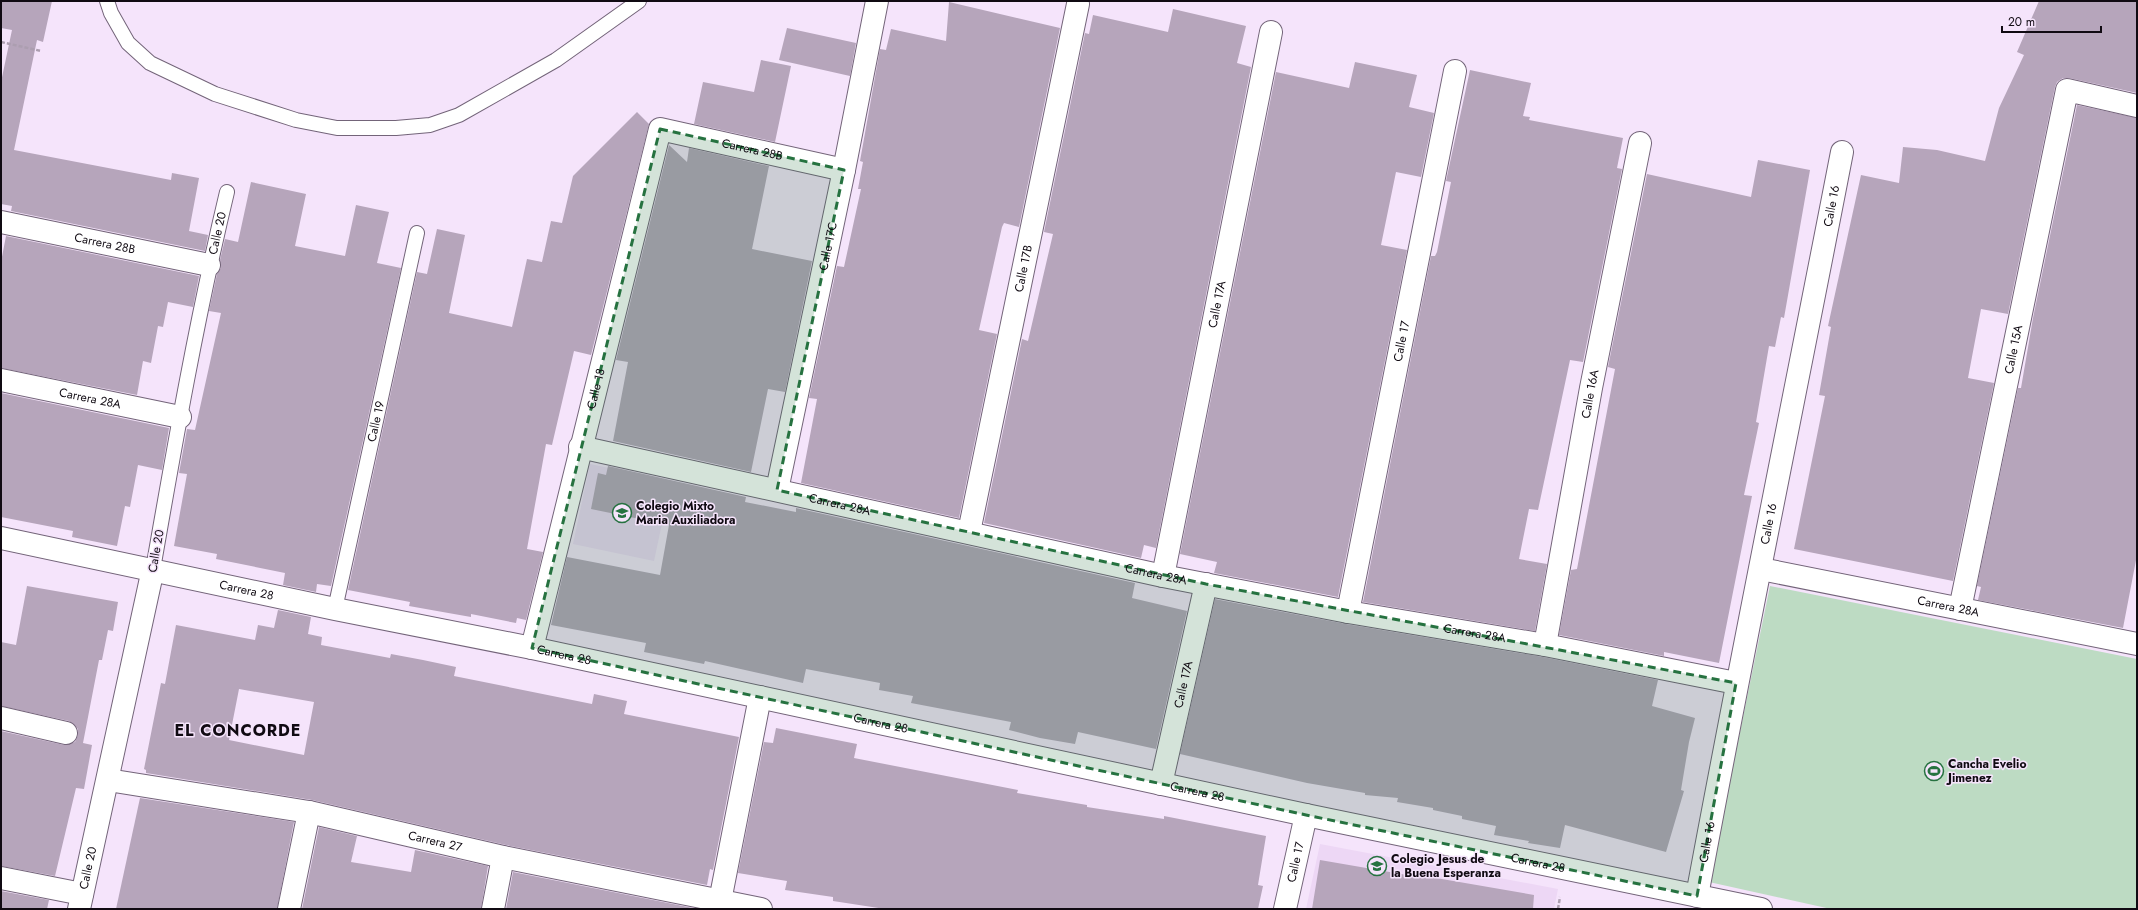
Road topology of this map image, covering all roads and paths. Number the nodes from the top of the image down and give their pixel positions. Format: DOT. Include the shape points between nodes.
graph roads {
  1 [pos="108,1"];
  2 [pos="639,1"];
  3 [pos="877,1"];
  4 [pos="1078,4"];
  5 [pos="1271,32"];
  6 [pos="1,42"];
  7 [pos="41,51"];
  8 [pos="1455,71"];
  9 [pos="2137,106"];
  10 [pos="660,129"];
  11 [pos="1640,143"];
  12 [pos="1842,152"];
  13 [pos="844,170"];
  14 [pos="227,192"];
  15 [pos="1,222"];
  16 [pos="417,233"];
  17 [pos="209,265"];
  18 [pos="1,380"];
  19 [pos="180,417"];
  20 [pos="580,447"];
  21 [pos="777,490"];
  22 [pos="969,532"];
  23 [pos="1,538"];
  24 [pos="153,569"];
  25 [pos="1761,569"];
  26 [pos="1163,576"];
  27 [pos="1206,584"];
  28 [pos="335,609"];
  29 [pos="1960,609"];
  30 [pos="1348,612"];
  31 [pos="2137,644"];
  32 [pos="1545,645"];
  33 [pos="532,648"];
  34 [pos="1736,683"];
  35 [pos="760,697"];
  36 [pos="1,718"];
  37 [pos="66,733"];
  38 [pos="108,780"];
  39 [pos="1161,784"];
  40 [pos="309,812"];
  41 [pos="1306,816"];
  42 [pos="503,857"];
  43 [pos="1,878"];
  44 [pos="1697,896"];
  45 [pos="720,900"];
  46 [pos="80,901"];
  47 [pos="695,902"];
  48 [pos="289,909"];
  49 [pos="493,909"];
  50 [pos="761,909"];
  51 [pos="1285,909"];
  52 [pos="1761,909"];
  1 -- 2 [label="lane" via="111,13 128,43 150,63 215,94 296,120 337,128 396,128 430,125 459,115 556,60"];
  3 -- 13 [label="street, Calle 17C"];
  4 -- 22 [label="street, Calle 17B"];
  5 -- 26 [label="street, Calle 17A"];
  6 -- 7 [label="path"];
  8 -- 30 [label="street, Calle 17"];
  9 -- 29 [label="street, Calle 15A" via="2067,90"];
  10 -- 13 [label="street, Carrera 28B"];
  10 -- 20 [label="street, Calle 18"];
  11 -- 32 [label="street, Calle 16A" via="1591,388"];
  12 -- 25 [label="street, Calle 16"];
  13 -- 21 [label="street, Calle 17C"];
  14 -- 17 [label="lane, Calle 20"];
  15 -- 17 [label="street, Carrera 28B"];
  16 -- 28 [label="lane, Calle 19"];
  17 -- 19 [label="lane, Calle 20"];
  18 -- 19 [label="street, Carrera 28A"];
  19 -- 24 [label="lane, Calle 20"];
  20 -- 21 [label="street, Carrera 28A"];
  20 -- 33 [label="street, Calle 18"];
  21 -- 22 [label="street, Carrera 28A"];
  22 -- 26 [label="street, Carrera 28A"];
  23 -- 24 [label="street, Carrera 28"];
  24 -- 28 [label="street, Carrera 28"];
  24 -- 38 [label="street, Calle 20"];
  25 -- 29 [label="street, Carrera 28A"];
  25 -- 34 [label="street, Calle 16"];
  26 -- 27 [label="street, Carrera 28A"];
  27 -- 30 [label="street, Carrera 28A"];
  27 -- 39 [label="street, Calle 17A"];
  28 -- 33 [label="street, Carrera 28"];
  29 -- 31 [label="street, Carrera 28A"];
  30 -- 32 [label="street, Carrera 28A"];
  32 -- 34 [label="street, Carrera 28A"];
  33 -- 35 [label="street, Carrera 28"];
  34 -- 44 [label="street, Calle 16"];
  35 -- 39 [label="street, Carrera 28"];
  35 -- 45 [label="street"];
  36 -- 37 [label="street"];
  38 -- 40 [label="street, Carrera 27"];
  38 -- 46 [label="street, Calle 20"];
  39 -- 41 [label="street, Carrera 28"];
  40 -- 42 [label="street, Carrera 27"];
  40 -- 48 [label="street"];
  41 -- 44 [label="street, Carrera 28"];
  41 -- 51 [label="street, Calle 17"];
  42 -- 47 [label="street, Carrera 27"];
  42 -- 49 [label="street"];
  43 -- 46 [label="street"];
  44 -- 52 [label="street, Carrera 28"];
  45 -- 47 [label="street, Carrera 27"];
  45 -- 50 [label="street, Carrera 27"];
}
